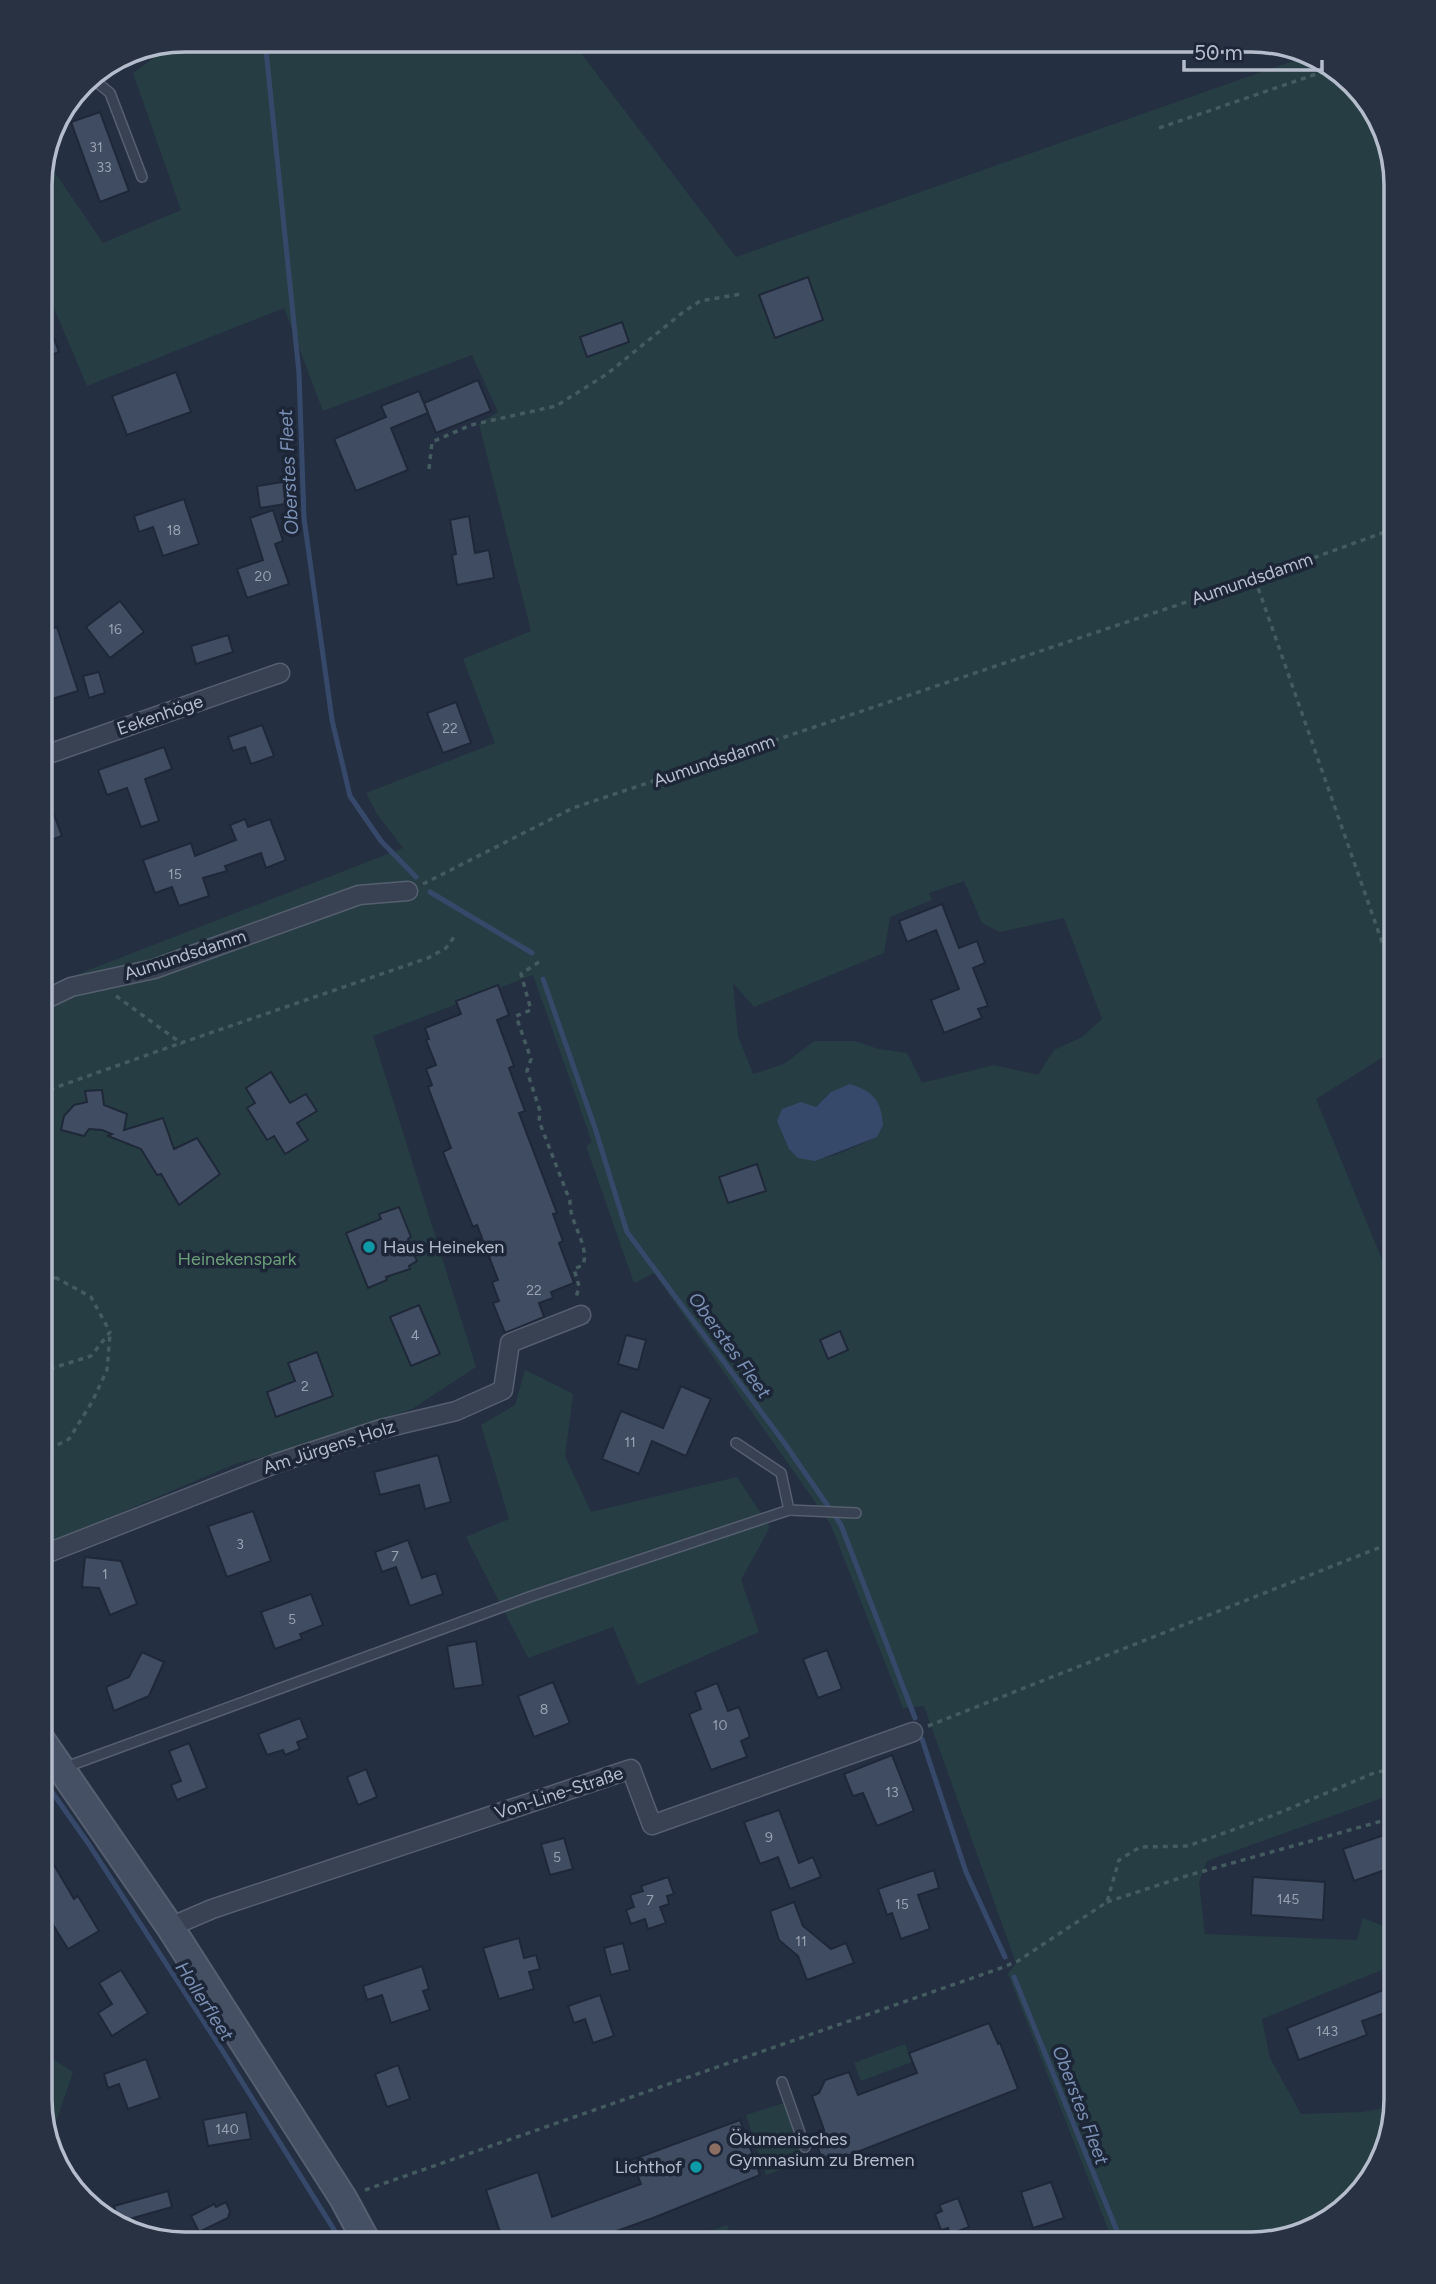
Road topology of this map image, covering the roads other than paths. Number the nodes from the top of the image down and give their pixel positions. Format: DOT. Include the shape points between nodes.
graph roads {
  1 [pos="100,84"];
  2 [pos="142,177"];
  3 [pos="280,673"];
  4 [pos="53,753"];
  5 [pos="408,891"];
  6 [pos="53,996"];
  7 [pos="581,1315"];
  8 [pos="736,1443"];
  9 [pos="789,1510"];
  10 [pos="856,1513"];
  11 [pos="52,1551"];
  12 [pos="913,1732"];
  13 [pos="52,1755"];
  14 [pos="62,1769"];
  15 [pos="170,1927"];
  16 [pos="782,2082"];
  17 [pos="806,2147"];
  18 [pos="361,2231"];
  1 -- 2 [label="lane" via="110,93"];
  3 -- 4 [label="street, Eekenhöge"];
  5 -- 6 [label="street, Aumundsdamm" via="359,895 154,969 71,987"];
  7 -- 11 [label="street, Am Jürgens Holz" via="510,1343 503,1390 474,1404 277,1462"];
  8 -- 9 [label="lane" via="781,1473"];
  9 -- 10 [label="lane"];
  9 -- 14 [label="lane" via="519,1601"];
  12 -- 15 [label="street, Von-Line-Straße" via="652,1825 631,1769"];
  13 -- 14 [label="street"];
  14 -- 15 [label="street"];
  15 -- 18 [label="street"];
  16 -- 17 [label="lane"];
}
